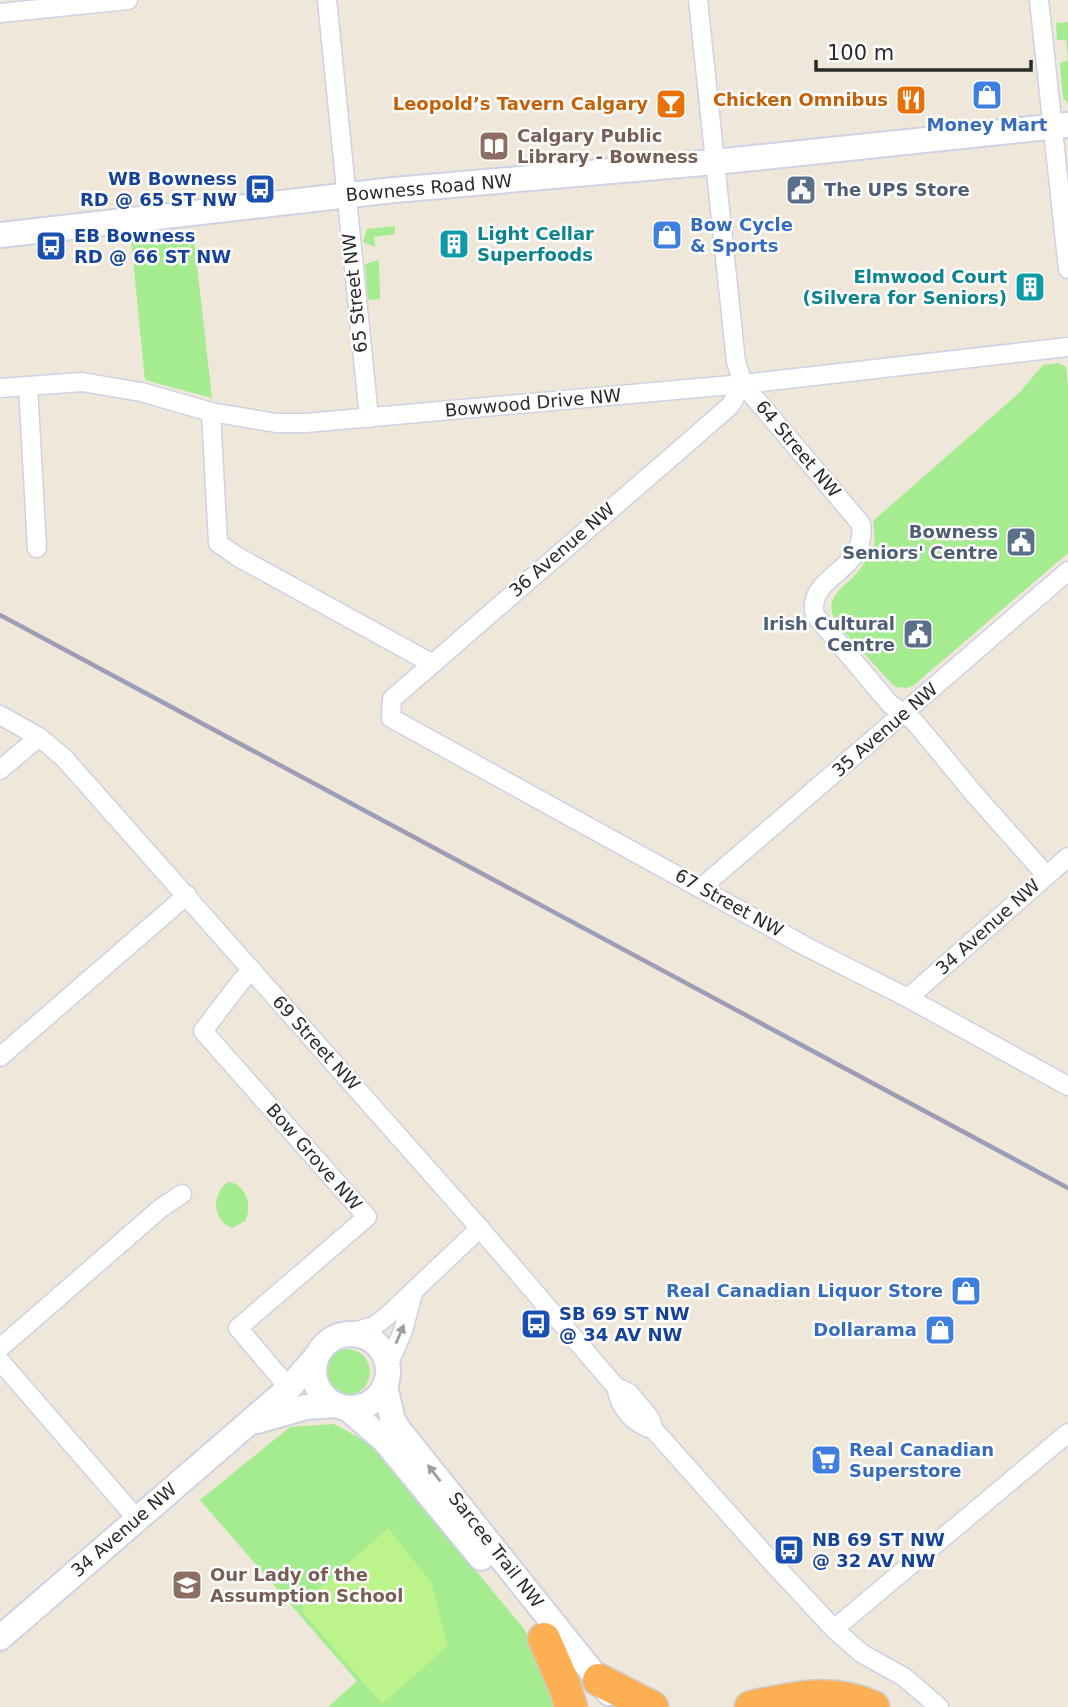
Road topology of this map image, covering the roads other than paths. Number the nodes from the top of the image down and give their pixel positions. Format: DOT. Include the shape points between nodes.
graph roads {
  1 [pos="128,0"];
  2 [pos="327,0"];
  3 [pos="698,0"];
  4 [pos="1039,0"];
  5 [pos="0,13"];
  6 [pos="1060,125"];
  7 [pos="715,162"];
  8 [pos="346,195"];
  9 [pos="0,235"];
  10 [pos="1068,269"];
  11 [pos="1068,347"];
  12 [pos="743,384"];
  13 [pos="28,386"];
  14 [pos="0,388"];
  15 [pos="211,412"];
  16 [pos="369,418"];
  17 [pos="37,548"];
  18 [pos="1068,571"];
  19 [pos="431,663"];
  20 [pos="904,714"];
  21 [pos="0,715"];
  22 [pos="391,718"];
  23 [pos="39,737"];
  24 [pos="0,770"];
  25 [pos="1068,857"];
  26 [pos="1046,875"];
  27 [pos="701,888"];
  28 [pos="187,895"];
  29 [pos="253,971"];
  30 [pos="908,998"];
  31 [pos="0,1057"];
  32 [pos="1068,1086"];
  33 [pos="182,1194"];
  34 [pos="480,1228"];
  35 [pos="413,1293"];
  36 [pos="343,1335"];
  37 [pos="0,1348"];
  38 [pos="317,1356"];
  39 [pos="0,1361"];
  40 [pos="386,1380"];
  41 [pos="289,1388"];
  42 [pos="341,1407"];
  43 [pos="249,1423"];
  44 [pos="1068,1433"];
  45 [pos="137,1519"];
  46 [pos="834,1629"];
  47 [pos="0,1638"];
  48 [pos="544,1639"];
  49 [pos="599,1693"];
  50 [pos="807,1696"];
  51 [pos="571,1707"];
  52 [pos="620,1707"];
  53 [pos="652,1707"];
  54 [pos="751,1707"];
  55 [pos="776,1707"];
  56 [pos="873,1707"];
  57 [pos="939,1707"];
  1 -- 5 [label="street"];
  2 -- 8 [label="street, 65 Street NW"];
  3 -- 7 [label="street, 64 Street NW"];
  4 -- 6 [label="street"];
  6 -- 7 [label="street, Bowness Road NW"];
  6 -- 10 [label="street"];
  7 -- 8 [label="street, Bowness Road NW"];
  7 -- 12 [label="street, 64 Street NW" via="736,362"];
  8 -- 9 [label="street, Bowness Road NW"];
  8 -- 16 [label="street, 65 Street NW"];
  11 -- 12 [label="street, Bowwood Drive NW"];
  12 -- 16 [label="street, Bowwood Drive NW"];
  12 -- 19 [label="street, 36 Avenue NW" via="730,406"];
  12 -- 20 [label="street, 64 Street NW" via="861,524 856,554 818,591 814,609 818,621"];
  13 -- 14 [label="street, Bowwood Drive NW"];
  13 -- 15 [label="street, Bowwood Drive NW" via="82,382 141,392"];
  13 -- 17 [label="street"];
  15 -- 16 [label="street, Bowwood Drive NW" via="276,424"];
  15 -- 19 [label="street" via="218,543 237,558"];
  18 -- 20 [label="street, 35 Avenue NW"];
  19 -- 22 [label="street, 36 Avenue NW" via="391,699"];
  20 -- 26 [label="street, 64 Street NW"];
  20 -- 27 [label="street, 35 Avenue NW"];
  21 -- 23 [label="street, 69 Street NW"];
  22 -- 27 [label="street, 67 Street NW"];
  23 -- 24 [label="street"];
  23 -- 28 [label="street, 69 Street NW" via="64,758"];
  25 -- 26 [label="street, 34 Avenue NW"];
  26 -- 30 [label="street, 34 Avenue NW"];
  27 -- 30 [label="street, 67 Street NW"];
  28 -- 29 [label="street, 69 Street NW"];
  28 -- 31 [label="street"];
  29 -- 34 [label="street, 69 Street NW"];
  29 -- 41 [label="street, Bow Grove NW" via="204,1031 368,1217 238,1328"];
  30 -- 32 [label="street, 67 Street NW"];
  33 -- 37 [label="street"];
  34 -- 35 [label="street"];
  34 -- 46 [label="street, 69 Street NW"];
  35 -- 36 [label="street" via="374,1326"];
  40 -- 35 [label="street, one-way"];
  36 -- 38 [label="street" via="332,1339"];
  36 -- 40 [label="street" via="366,1337 375,1343 387,1363"];
  38 -- 41 [label="street, 34 Avenue NW"];
  38 -- 42 [label="street" via="314,1379 318,1390"];
  39 -- 45 [label="street"];
  40 -- 42 [label="street" via="379,1396 369,1403"];
  49 -- 40 [label="street, Sarcee Trail NW, one-way" via="399,1430"];
  41 -- 43 [label="street, 34 Avenue NW"];
  42 -- 43 [label="street, 34 Avenue NW" via="306,1407"];
  42 -- 48 [label="street, Sarcee Trail NW" via="385,1441"];
  43 -- 45 [label="street, 34 Avenue NW"];
  44 -- 46 [label="street"];
  45 -- 47 [label="street, 34 Avenue NW"];
  46 -- 57 [label="street, 69 Street NW"];
  48 -- 49 [label="street, Sarcee Trail NW"];
  48 -- 51 [label="highway"];
  49 -- 52 [label="street, Sarcee Trail NW"];
  49 -- 53 [label="highway"];
  50 -- 54 [label="highway"];
  50 -- 55 [label="highway"];
  50 -- 56 [label="highway" via="834,1695"];
}
